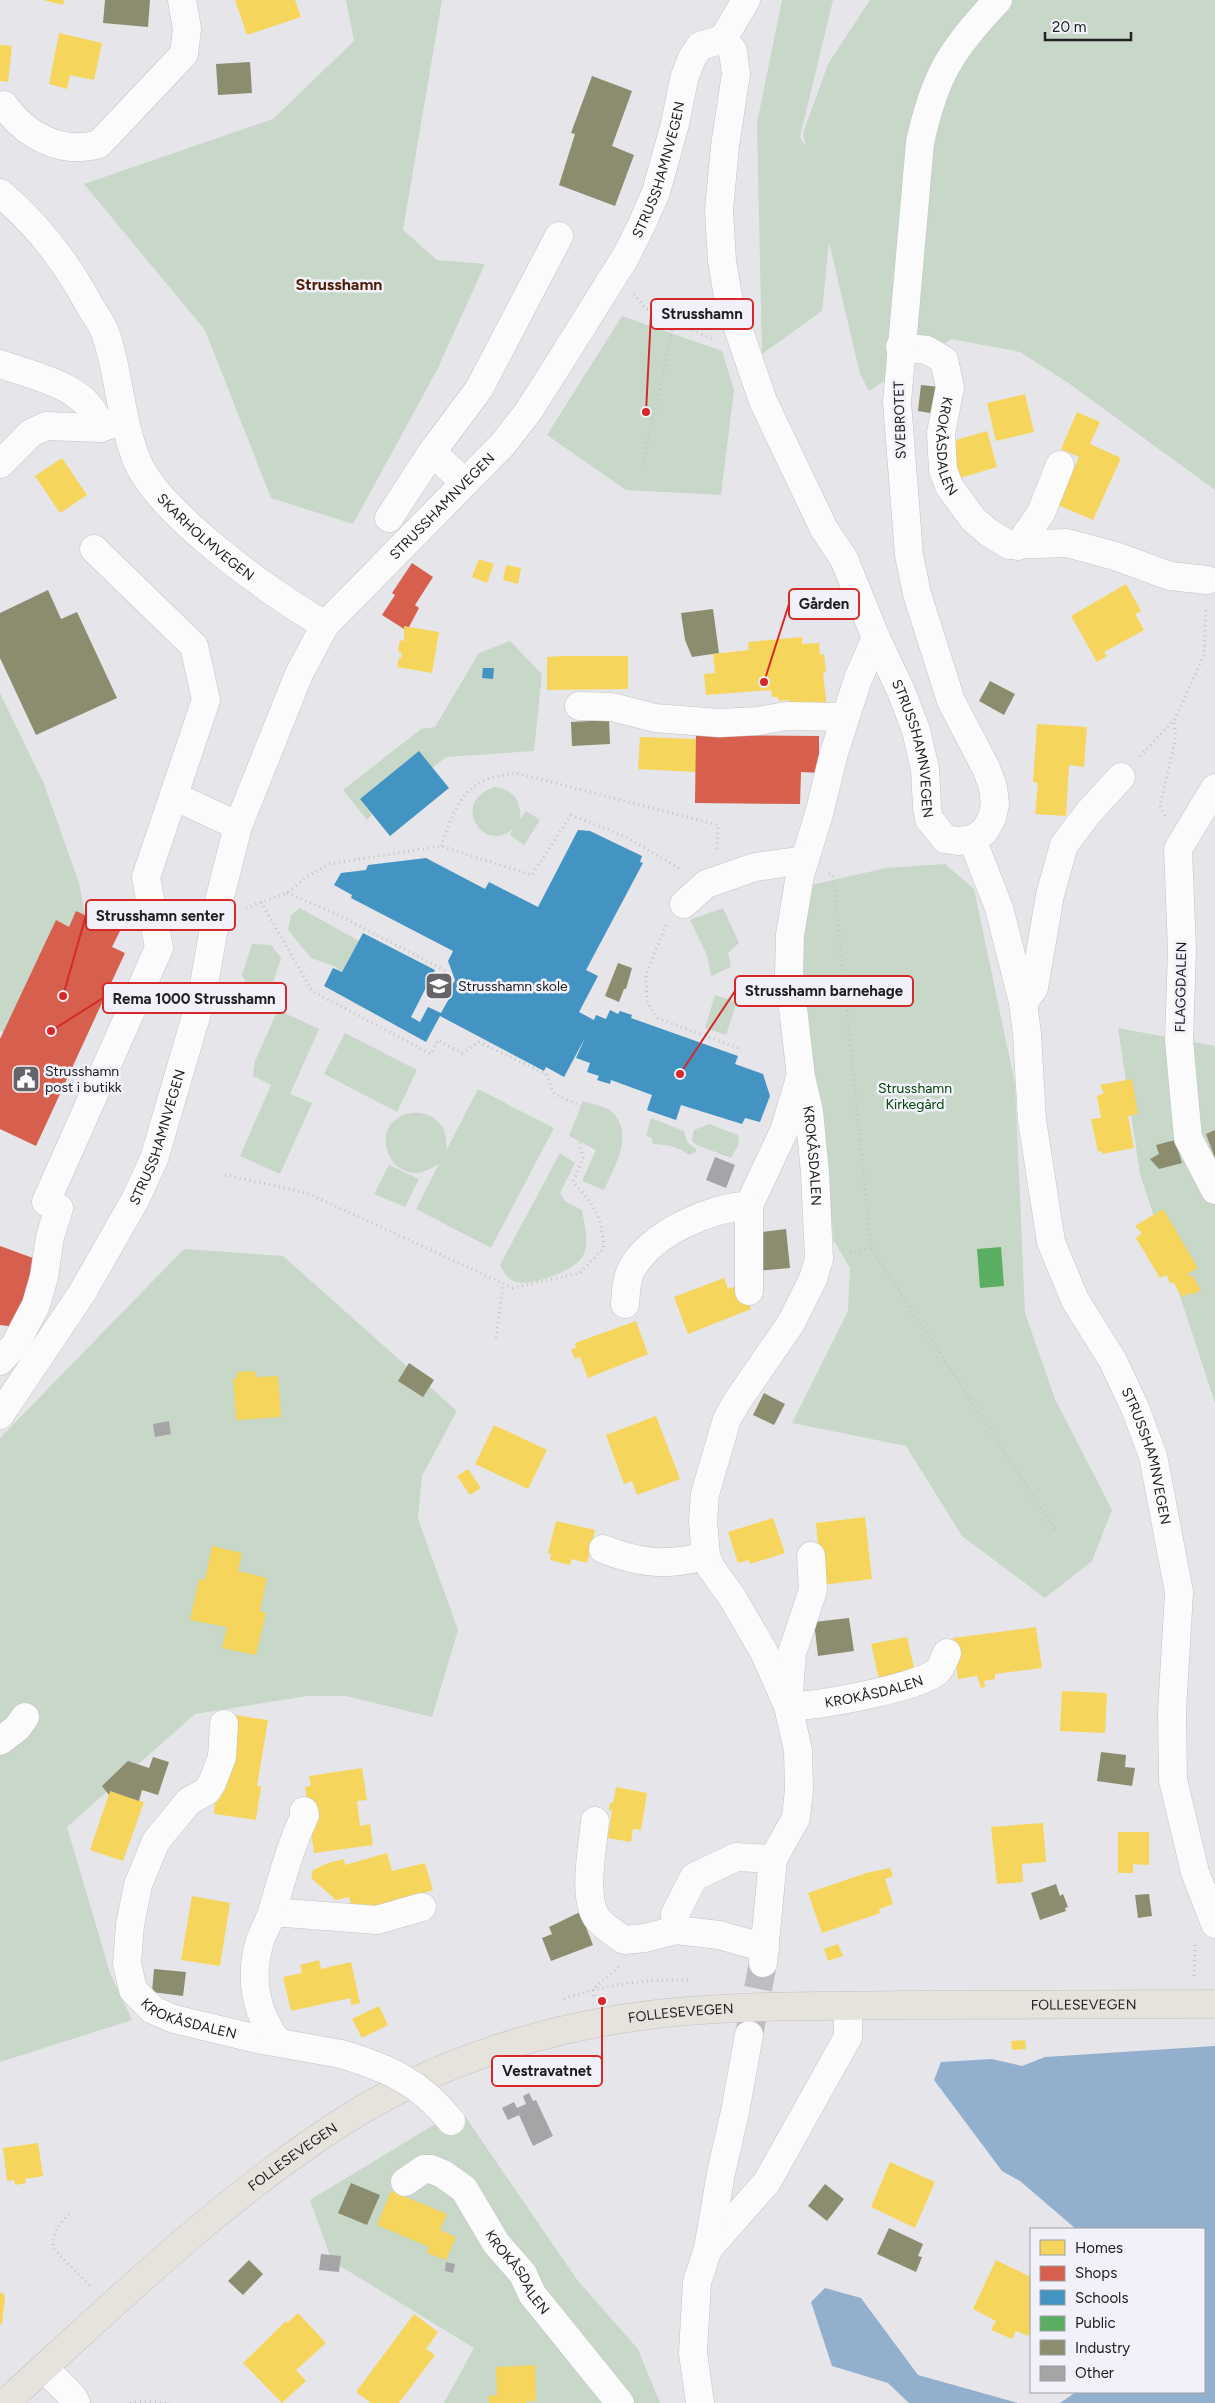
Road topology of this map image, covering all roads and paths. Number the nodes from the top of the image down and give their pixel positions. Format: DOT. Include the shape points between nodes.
graph roads {
  1 [pos="182,0"];
  2 [pos="746,0"];
  3 [pos="998,0"];
  4 [pos="724,40"];
  5 [pos="4,105"];
  6 [pos="0,193"];
  7 [pos="559,236"];
  8 [pos="630,290"];
  9 [pos="674,322"];
  10 [pos="742,343"];
  11 [pos="900,347"];
  12 [pos="0,364"];
  13 [pos="112,424"];
  14 [pos="432,452"];
  15 [pos="0,464"];
  16 [pos="1060,465"];
  17 [pos="642,468"];
  18 [pos="465,483"];
  19 [pos="389,518"];
  20 [pos="1018,546"];
  21 [pos="94,549"];
  22 [pos="1207,580"];
  23 [pos="326,624"];
  24 [pos="876,638"];
  25 [pos="579,706"];
  26 [pos="845,717"];
  27 [pos="1175,719"];
  28 [pos="1121,777"];
  29 [pos="1215,788"];
  30 [pos="174,796"];
  31 [pos="238,826"];
  32 [pos="972,839"];
  33 [pos="441,846"];
  34 [pos="1178,849"];
  35 [pos="805,860"];
  36 [pos="711,882"];
  37 [pos="287,893"];
  38 [pos="262,902"];
  39 [pos="684,904"];
  40 [pos="242,909"];
  41 [pos="437,997"];
  42 [pos="1023,1002"];
  43 [pos="741,1049"];
  44 [pos="801,1077"];
  45 [pos="581,1106"];
  46 [pos="579,1141"];
  47 [pos="225,1175"];
  48 [pos="1215,1190"];
  49 [pos="749,1205"];
  50 [pos="871,1248"];
  51 [pos="819,1259"];
  52 [pos="503,1284"];
  53 [pos="750,1291"];
  54 [pos="625,1304"];
  55 [pos="496,1338"];
  56 [pos="0,1361"];
  57 [pos="0,1416"];
  58 [pos="1056,1531"];
  59 [pos="603,1548"];
  60 [pos="706,1556"];
  61 [pos="811,1556"];
  62 [pos="947,1653"];
  63 [pos="788,1706"];
  64 [pos="25,1717"];
  65 [pos="224,1724"];
  66 [pos="0,1741"];
  67 [pos="304,1811"];
  68 [pos="595,1821"];
  69 [pos="774,1858"];
  70 [pos="422,1908"];
  71 [pos="272,1912"];
  72 [pos="1215,1924"];
  73 [pos="676,1930"];
  74 [pos="1194,1979"];
  75 [pos="1201,1979"];
  76 [pos="697,1980"];
  77 [pos="556,2002"];
  78 [pos="1215,2004"];
  79 [pos="848,2006"];
  80 [pos="748,2035"];
  81 [pos="278,2042"];
  82 [pos="451,2121"];
  83 [pos="405,2182"];
  84 [pos="68,2214"];
  85 [pos="708,2250"];
  86 [pos="94,2290"];
  87 [pos="44,2368"];
  88 [pos="5,2403"];
  89 [pos="76,2403"];
  90 [pos="130,2403"];
  91 [pos="170,2403"];
  92 [pos="620,2403"];
  93 [pos="700,2403"];
  1 -- 5 [label="street" via="187,29 184,54 99,144 86,147 51,142 29,132"];
  2 -- 4 [label="street"];
  3 -- 11 [label="street, SVEBROTET" via="962,40 941,73 928,107 920,142"];
  4 -- 10 [label="street, STRUSSHAMNVEGEN" via="733,51 736,74 719,210 722,261 729,302"];
  4 -- 18 [label="street, STRUSSHAMNVEGEN" via="700,46 692,58 656,192 626,256 528,412 503,444"];
  6 -- 13 [label="street, SKARHOLMVEGEN" via="62,258 105,333 115,374"];
  7 -- 14 [label="street" via="479,389"];
  8 -- 9 [label="path" via="645,308"];
  9 -- 10 [label="path" via="708,338"];
  9 -- 17 [label="path"];
  10 -- 24 [label="street, STRUSSHAMNVEGEN" via="763,401 824,528 844,559"];
  11 -- 20 [label="street, KROKÅSDALEN" via="927,350 944,360 950,386 940,433 943,470 949,486 978,523 1009,545"];
  11 -- 32 [label="street, SVEBROTET" via="898,421 909,555 917,594 951,701 993,787 995,804 992,818 984,832"];
  12 -- 13 [label="street, SKARHOLMVEGEN" via="72,391"];
  13 -- 15 [label="street" via="46,426 25,438"];
  13 -- 23 [label="street, SKARHOLMVEGEN" via="164,501 246,571 297,609"];
  14 -- 18 [label="street"];
  14 -- 19 [label="street"];
  16 -- 20 [label="street" via="1041,513"];
  18 -- 23 [label="street, STRUSSHAMNVEGEN"];
  20 -- 22 [label="street, KROKÅSDALEN" via="1066,543 1170,576"];
  21 -- 30 [label="street" via="194,646 206,700"];
  22 -- 27 [label="path" via="1204,655"];
  23 -- 31 [label="street, STRUSSHAMNVEGEN" via="299,674"];
  24 -- 26 [label="street"];
  24 -- 32 [label="street, STRUSSHAMNVEGEN" via="902,691 916,730 926,769 929,819 945,839"];
  25 -- 26 [label="street" via="612,707 655,718 719,723 786,716"];
  26 -- 35 [label="street"];
  27 -- 28 [label="path"];
  27 -- 34 [label="path" via="1175,741 1160,806"];
  28 -- 42 [label="street" via="1064,845 1050,895 1034,988"];
  29 -- 34 [label="street"];
  30 -- 31 [label="street"];
  30 -- 56 [label="street" via="146,877 159,948 53,1205 44,1277 36,1305 15,1345"];
  31 -- 57 [label="street, STRUSSHAMNVEGEN" via="218,905 202,996 154,1159 82,1293"];
  32 -- 42 [label="street, STRUSSHAMNVEGEN" via="999,908"];
  33 -- 36 [label="path" via="532,875 571,815 626,837"];
  33 -- 36 [label="path" via="453,814 465,794 484,780 516,773 718,825"];
  33 -- 37 [label="path" via="329,864 307,876"];
  34 -- 48 [label="street, FLAGGDALEN" via="1182,950 1179,1024 1188,1138"];
  35 -- 36 [label="street" via="755,867"];
  35 -- 44 [label="street, KROKÅSDALEN" via="790,934 789,972"];
  35 -- 50 [label="path" via="833,875"];
  36 -- 39 [label="street"];
  37 -- 38 [label="path"];
  37 -- 41 [label="path" via="332,912 446,971"];
  38 -- 40 [label="path"];
  38 -- 45 [label="path" via="312,991 431,1054 438,1040 462,1053 479,1042 546,1074 554,1094"];
  39 -- 43 [label="path" via="663,928 646,974 647,1001 657,1018"];
  42 -- 72 [label="street, STRUSSHAMNVEGEN" via="1028,1034 1032,1120 1051,1242 1075,1300 1113,1361 1153,1456 1179,1592 1172,1711 1173,1780 1195,1872"];
  44 -- 49 [label="street" via="784,1132"];
  44 -- 51 [label="street, KROKÅSDALEN" via="809,1111"];
  46 -- 52 [label="path" via="583,1158 573,1182 590,1201 602,1222 604,1248 580,1273 513,1288"];
  47 -- 52 [label="path" via="307,1194"];
  49 -- 53 [label="street"];
  49 -- 54 [label="street" via="688,1222 662,1236 640,1257 631,1271 626,1282"];
  50 -- 51 [label="path"];
  50 -- 58 [label="path"];
  51 -- 60 [label="street, KROKÅSDALEN" via="813,1279 791,1323 727,1419 705,1494"];
  52 -- 55 [label="path"];
  59 -- 60 [label="street" via="630,1560 654,1564"];
  60 -- 63 [label="street, KROKÅSDALEN" via="764,1652"];
  61 -- 63 [label="street, KROKÅSDALEN" via="813,1590 792,1653"];
  62 -- 63 [label="street, KROKÅSDALEN" via="937,1673 911,1684 810,1705"];
  63 -- 69 [label="street, KROKÅSDALEN" via="798,1750 799,1789 796,1818"];
  64 -- 66 [label="street"];
  65 -- 81 [label="street, KROKÅSDALEN" via="222,1756 212,1783 206,1791 189,1801 156,1841 138,1885 127,1963 133,1990 153,2010 174,2019"];
  67 -- 71 [label="street" via="289,1849"];
  68 -- 73 [label="street, KROKÅSDALEN" via="589,1893 596,1918 624,1940"];
  69 -- 73 [label="street" via="736,1857 694,1877 675,1914"];
  69 -- 73 [label="street, KROKÅSDALEN" via="764,1955 719,1934"];
  70 -- 71 [label="street" via="377,1920"];
  71 -- 81 [label="street" via="255,1963 256,1994 267,2028"];
  74 -- 75 [label="path"];
  76 -- 77 [label="path" via="648,1979 593,1989"];
  78 -- 79 [label="main road, FOLLESEVEGEN"];
  79 -- 85 [label="street" via="848,2036 766,2182"];
  79 -- 87 [label="main road, FOLLESEVEGEN" via="729,2008 622,2019 529,2039 416,2081 340,2122 269,2172 203,2226"];
  80 -- 85 [label="street"];
  81 -- 82 [label="street, KROKÅSDALEN, bridge" via="342,2054 404,2078 427,2093"];
  83 -- 92 [label="street, KROKÅSDALEN" via="431,2168 464,2188 496,2243 523,2274 532,2294"];
  84 -- 86 [label="path" via="53,2236 53,2248"];
  85 -- 93 [label="street" via="697,2282 694,2305 693,2352"];
  87 -- 88 [label="main road, FOLLESEVEGEN"];
  87 -- 89 [label="street" via="73,2396"];
  90 -- 91 [label="path"];
}
